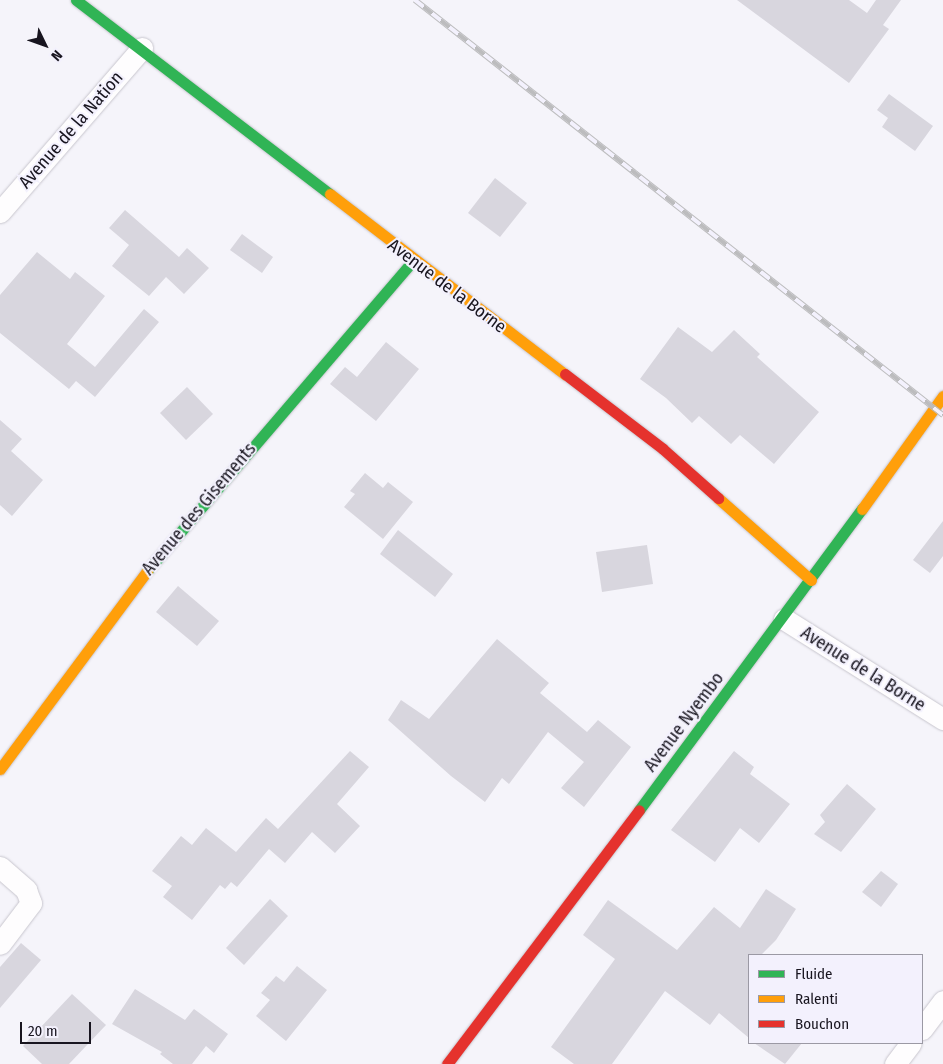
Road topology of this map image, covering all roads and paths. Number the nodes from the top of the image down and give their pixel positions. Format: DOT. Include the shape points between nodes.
graph roads {
  1 [pos="76,0"];
  2 [pos="142,48"];
  3 [pos="0,212"];
  4 [pos="413,260"];
  5 [pos="943,396"];
  6 [pos="810,580"];
  7 [pos="784,619"];
  8 [pos="943,719"];
  9 [pos="0,769"];
  10 [pos="0,867"];
  11 [pos="0,944"];
  12 [pos="943,1001"];
  13 [pos="923,1028"];
  14 [pos="910,1044"];
  15 [pos="448,1064"];
  16 [pos="895,1064"];
  1 -- 2 [label="street, Avenue de la Borne"];
  2 -- 3 [label="street, Avenue de la Nation"];
  2 -- 4 [label="street, Avenue de la Borne"];
  4 -- 6 [label="street, Avenue de la Borne" via="664,450"];
  4 -- 9 [label="street, Avenue des Gisements" via="188,520"];
  5 -- 6 [label="street, Avenue Nyembo"];
  6 -- 7 [label="street, Avenue Nyembo"];
  7 -- 8 [label="street, Avenue de la Borne"];
  7 -- 15 [label="street, Avenue Nyembo"];
  10 -- 11 [label="street" via="26,890 31,904"];
  12 -- 13 [label="street"];
  14 -- 16 [label="street"];
}
